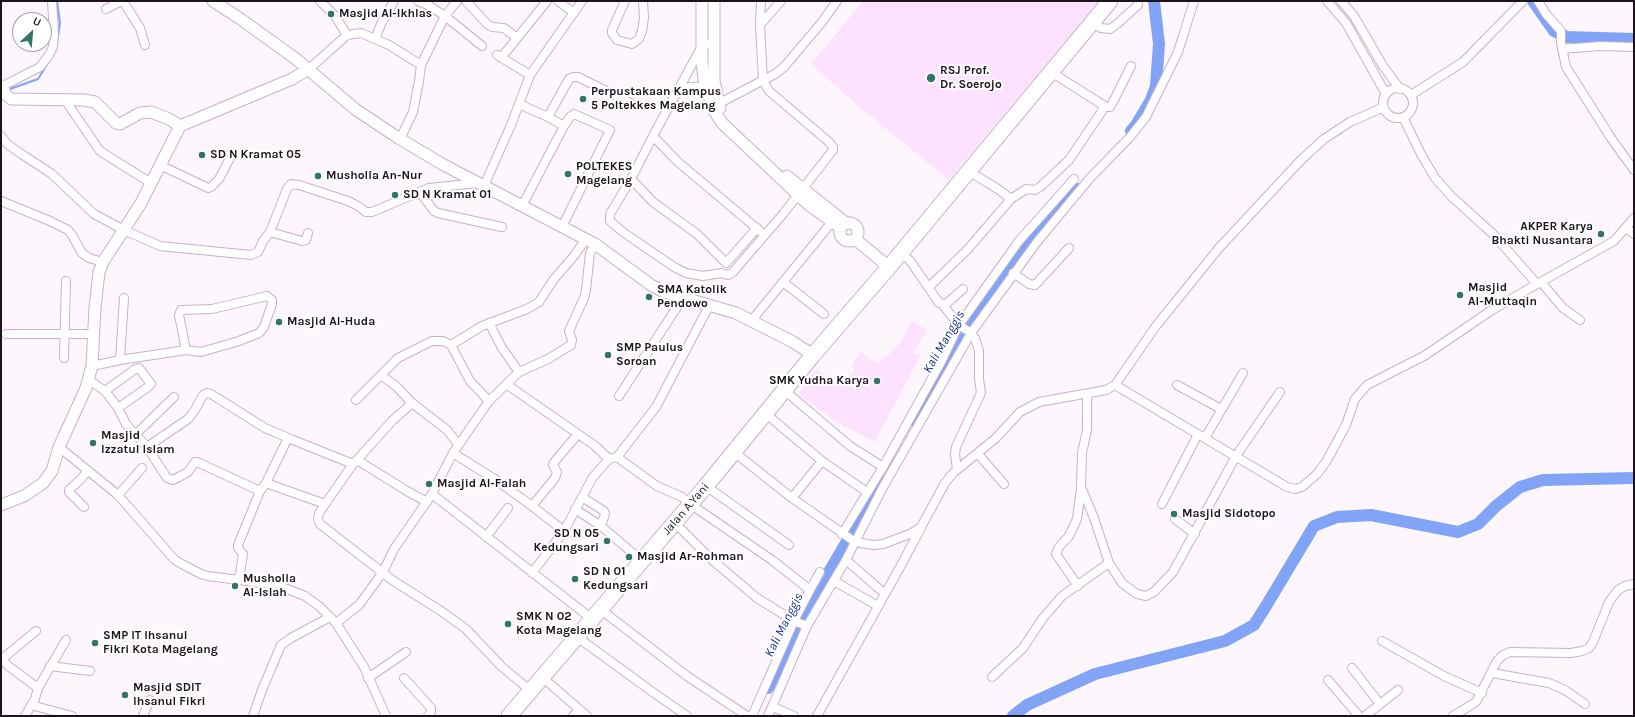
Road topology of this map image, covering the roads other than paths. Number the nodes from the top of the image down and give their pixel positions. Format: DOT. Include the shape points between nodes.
graph roads {
  1 [pos="52,1"];
  2 [pos="122,1"];
  3 [pos="213,1"];
  4 [pos="320,1"];
  5 [pos="394,1"];
  6 [pos="418,1"];
  7 [pos="457,1"];
  8 [pos="466,1"];
  9 [pos="547,1"];
  10 [pos="558,1"];
  11 [pos="582,1"];
  12 [pos="625,1"];
  13 [pos="643,1"];
  14 [pos="702,1"];
  15 [pos="714,1"];
  16 [pos="761,1"];
  17 [pos="781,1"];
  18 [pos="837,1"];
  19 [pos="1110,1"];
  20 [pos="1194,1"];
  21 [pos="1327,1"];
  22 [pos="1341,1"];
  23 [pos="1523,1"];
  24 [pos="1538,1"];
  25 [pos="1138,5"];
  26 [pos="106,9"];
  27 [pos="574,13"];
  28 [pos="445,16"];
  29 [pos="1092,23"];
  30 [pos="760,25"];
  31 [pos="348,35"];
  32 [pos="518,38"];
  33 [pos="375,39"];
  34 [pos="714,42"];
  35 [pos="145,45"];
  36 [pos="482,46"];
  37 [pos="702,46"];
  38 [pos="1562,46"];
  39 [pos="1634,47"];
  40 [pos="421,65"];
  41 [pos="1131,66"];
  42 [pos="309,69"];
  43 [pos="1051,72"];
  44 [pos="530,75"];
  45 [pos="763,80"];
  46 [pos="705,86"];
  47 [pos="678,88"];
  48 [pos="3,89"];
  49 [pos="1400,89"];
  50 [pos="1386,94"];
  51 [pos="1411,95"];
  52 [pos="66,100"];
  53 [pos="631,103"];
  54 [pos="519,104"];
  55 [pos="718,104"];
  56 [pos="1103,107"];
  57 [pos="1384,107"];
  58 [pos="548,117"];
  59 [pos="1403,117"];
  60 [pos="180,126"];
  61 [pos="564,126"];
  62 [pos="1,136"];
  63 [pos="652,136"];
  64 [pos="400,140"];
  65 [pos="229,160"];
  66 [pos="160,165"];
  67 [pos="1634,170"];
  68 [pos="968,171"];
  69 [pos="631,179"];
  70 [pos="1074,179"];
  71 [pos="151,183"];
  72 [pos="481,185"];
  73 [pos="420,192"];
  74 [pos="800,192"];
  75 [pos="1011,199"];
  76 [pos="1,201"];
  77 [pos="522,206"];
  78 [pos="1634,218"];
  79 [pos="840,224"];
  80 [pos="502,227"];
  81 [pos="562,227"];
  82 [pos="757,228"];
  83 [pos="1626,228"];
  84 [pos="124,230"];
  85 [pos="270,232"];
  86 [pos="308,232"];
  87 [pos="764,234"];
  88 [pos="1634,234"];
  89 [pos="590,242"];
  90 [pos="1070,248"];
  91 [pos="901,252"];
  92 [pos="103,262"];
  93 [pos="726,263"];
  94 [pos="889,267"];
  95 [pos="721,273"];
  96 [pos="1013,273"];
  97 [pos="66,281"];
  98 [pos="783,282"];
  99 [pos="1539,283"];
  100 [pos="929,287"];
  101 [pos="963,289"];
  102 [pos="124,298"];
  103 [pos="683,298"];
  104 [pos="710,304"];
  105 [pos="942,304"];
  106 [pos="824,314"];
  107 [pos="752,320"];
  108 [pos="1580,320"];
  109 [pos="489,323"];
  110 [pos="960,326"];
  111 [pos="970,332"];
  112 [pos="64,333"];
  113 [pos="6,334"];
  114 [pos="94,334"];
  115 [pos="451,345"];
  116 [pos="186,350"];
  117 [pos="813,355"];
  118 [pos="64,358"];
  119 [pos="120,360"];
  120 [pos="92,366"];
  121 [pos="519,372"];
  122 [pos="1243,373"];
  123 [pos="381,375"];
  124 [pos="89,380"];
  125 [pos="506,384"];
  126 [pos="1115,385"];
  127 [pos="1177,385"];
  128 [pos="784,390"];
  129 [pos="105,391"];
  130 [pos="1280,392"];
  131 [pos="1087,394"];
  132 [pos="619,396"];
  133 [pos="174,397"];
  134 [pos="356,400"];
  135 [pos="490,401"];
  136 [pos="412,403"];
  137 [pos="118,408"];
  138 [pos="1221,409"];
  139 [pos="765,413"];
  140 [pos="578,434"];
  141 [pos="135,435"];
  142 [pos="1202,436"];
  143 [pos="288,438"];
  144 [pos="458,444"];
  145 [pos="59,447"];
  146 [pos="147,447"];
  147 [pos="734,452"];
  148 [pos="453,453"];
  149 [pos="978,454"];
  150 [pos="1236,456"];
  151 [pos="613,458"];
  152 [pos="822,461"];
  153 [pos="355,462"];
  154 [pos="883,467"];
  155 [pos="142,468"];
  156 [pos="957,469"];
  157 [pos="88,470"];
  158 [pos="266,483"];
  159 [pos="1004,484"];
  160 [pos="706,486"];
  161 [pos="1081,487"];
  162 [pos="260,491"];
  163 [pos="867,492"];
  164 [pos="432,494"];
  165 [pos="118,495"];
  166 [pos="582,497"];
  167 [pos="792,498"];
  168 [pos="427,502"];
  169 [pos="325,504"];
  170 [pos="690,504"];
  171 [pos="1162,504"];
  172 [pos="1,505"];
  173 [pos="532,506"];
  174 [pos="84,508"];
  175 [pos="508,508"];
  176 [pos="575,509"];
  177 [pos="1175,519"];
  178 [pos="674,522"];
  179 [pos="600,526"];
  180 [pos="921,527"];
  181 [pos="564,531"];
  182 [pos="1195,534"];
  183 [pos="844,535"];
  184 [pos="486,537"];
  185 [pos="854,542"];
  186 [pos="789,545"];
  187 [pos="846,560"];
  188 [pos="642,561"];
  189 [pos="1109,563"];
  190 [pos="383,572"];
  191 [pos="820,572"];
  192 [pos="532,573"];
  193 [pos="239,580"];
  194 [pos="834,581"];
  195 [pos="1634,584"];
  196 [pos="1078,586"];
  197 [pos="810,590"];
  198 [pos="885,594"];
  199 [pos="878,606"];
  200 [pos="596,614"];
  201 [pos="333,620"];
  202 [pos="794,621"];
  203 [pos="807,626"];
  204 [pos="36,631"];
  205 [pos="577,636"];
  206 [pos="66,640"];
  207 [pos="1382,641"];
  208 [pos="406,652"];
  209 [pos="2,659"];
  210 [pos="50,666"];
  211 [pos="1352,668"];
  212 [pos="90,672"];
  213 [pos="1492,673"];
  214 [pos="542,677"];
  215 [pos="992,677"];
  216 [pos="368,678"];
  217 [pos="404,678"];
  218 [pos="1328,680"];
  219 [pos="38,688"];
  220 [pos="1398,690"];
  221 [pos="531,691"];
  222 [pos="1482,693"];
  223 [pos="150,700"];
  224 [pos="1380,704"];
  225 [pos="1585,704"];
  226 [pos="31,705"];
  227 [pos="773,707"];
  228 [pos="579,709"];
  229 [pos="25,716"];
  230 [pos="72,716"];
  231 [pos="143,716"];
  232 [pos="252,716"];
  233 [pos="386,716"];
  234 [pos="428,716"];
  235 [pos="509,716"];
  236 [pos="573,716"];
  237 [pos="587,716"];
  238 [pos="687,716"];
  239 [pos="747,716"];
  240 [pos="752,716"];
  241 [pos="768,716"];
  242 [pos="794,716"];
  243 [pos="817,716"];
  244 [pos="1359,716"];
  245 [pos="1365,716"];
  246 [pos="1453,716"];
  1 -- 48 [label="street" via="54,35 50,56 40,67"];
  2 -- 26 [label="street"];
  2 -- 35 [label="street" via="140,28"];
  3 -- 42 [label="street"];
  4 -- 31 [label="street" via="335,16"];
  5 -- 33 [label="street"];
  6 -- 28 [label="street"];
  7 -- 28 [label="street"];
  8 -- 32 [label="street" via="486,24 501,27"];
  9 -- 32 [label="street"];
  10 -- 27 [label="street"];
  11 -- 27 [label="street"];
  12 -- 13 [label="street" via="612,33 617,40 632,44 639,39 642,31"];
  14 -- 37 [label="street"];
  15 -- 34 [label="street"];
  16 -- 30 [label="street"];
  17 -- 30 [label="street"];
  18 -- 45 [label="street" via="788,62 775,74"];
  19 -- 29 [label="highway, Jalan A.Yani"];
  20 -- 96 [label="street" via="1178,52 1146,117 1090,178"];
  21 -- 50 [label="street" via="1346,23"];
  22 -- 49 [label="street" via="1354,16"];
  23 -- 51 [label="street" via="1463,62"];
  24 -- 38 [label="street" via="1561,31"];
  25 -- 29 [label="street" via="1110,29 1100,28"];
  27 -- 44 [label="street"];
  28 -- 36 [label="street"];
  28 -- 40 [label="street"];
  29 -- 43 [label="highway, Jalan A.Yani"];
  30 -- 45 [label="street"];
  31 -- 33 [label="street" via="361,33"];
  31 -- 42 [label="street"];
  32 -- 44 [label="street" via="499,57"];
  33 -- 40 [label="street"];
  34 -- 37 [label="street"];
  34 -- 55 [label="street" via="714,81"];
  37 -- 46 [label="street"];
  37 -- 47 [label="street"];
  38 -- 39 [label="street"];
  38 -- 67 [label="street" via="1566,67"];
  40 -- 64 [label="street" via="413,112"];
  41 -- 56 [label="street" via="1110,107"];
  42 -- 60 [label="street" via="292,79"];
  42 -- 64 [label="street" via="356,109"];
  43 -- 56 [label="street" via="1102,103"];
  43 -- 68 [label="highway, Jalan A.Yani"];
  44 -- 54 [label="street"];
  45 -- 55 [label="street"];
  45 -- 74 [label="street" via="769,91 833,147"];
  46 -- 47 [label="street"];
  46 -- 74 [label="street" via="722,123"];
  47 -- 63 [label="street"];
  48 -- 52 [label="street" via="11,100"];
  49 -- 50 [label="street"];
  49 -- 51 [label="street"];
  50 -- 57 [label="street"];
  51 -- 59 [label="street" via="1412,108"];
  52 -- 60 [label="street" via="95,102 120,124 140,113 151,112"];
  52 -- 71 [label="street" via="100,151"];
  53 -- 58 [label="street" via="578,77 573,77"];
  54 -- 58 [label="street"];
  54 -- 72 [label="street"];
  55 -- 74 [label="street" via="725,120"];
  56 -- 75 [label="street" via="1069,160 1040,187 1035,190 1028,188"];
  57 -- 59 [label="street" via="1386,112 1394,117"];
  57 -- 126 [label="street" via="1350,122 1324,139 1301,160 1219,248 1156,326"];
  58 -- 61 [label="street"];
  59 -- 99 [label="street" via="1420,154 1435,178"];
  60 -- 66 [label="street"];
  61 -- 77 [label="street"];
  61 -- 81 [label="street" via="574,114 610,130"];
  62 -- 84 [label="street" via="7,144 52,174 94,214"];
  63 -- 69 [label="street"];
  63 -- 82 [label="street" via="678,162"];
  64 -- 72 [label="street"];
  65 -- 66 [label="street" via="219,179 208,188"];
  66 -- 71 [label="street"];
  68 -- 75 [label="street"];
  68 -- 91 [label="highway, Jalan A.Yani"];
  69 -- 93 [label="street" via="653,202 697,234"];
  69 -- 95 [label="street" via="610,214 610,221 629,237 686,273 703,276"];
  70 -- 110 [label="street" via="1019,241"];
  71 -- 84 [label="street"];
  72 -- 73 [label="street" via="429,188"];
  72 -- 77 [label="street"];
  73 -- 80 [label="street" via="438,213"];
  73 -- 85 [label="street" via="372,212 366,212 348,201 291,184"];
  74 -- 79 [label="street"];
  74 -- 87 [label="street"];
  75 -- 100 [label="street" via="968,249"];
  76 -- 92 [label="street" via="68,230 82,253"];
  77 -- 81 [label="street"];
  78 -- 83 [label="street"];
  79 -- 94 [label="street" via="853,224 858,234 855,239"];
  79 -- 98 [label="street"];
  81 -- 89 [label="street"];
  82 -- 87 [label="street"];
  82 -- 93 [label="street"];
  83 -- 88 [label="street"];
  83 -- 99 [label="street" via="1614,241"];
  84 -- 85 [label="street" via="160,246 251,255 258,252"];
  84 -- 92 [label="street"];
  85 -- 86 [label="street" via="302,241 306,240"];
  87 -- 95 [label="street" via="731,274"];
  89 -- 103 [label="street" via="651,285"];
  89 -- 109 [label="street" via="574,256 539,302"];
  89 -- 121 [label="street" via="586,290 569,331 571,345"];
  90 -- 96 [label="street" via="1035,285"];
  91 -- 94 [label="highway, Jalan A.Yani"];
  91 -- 100 [label="street"];
  92 -- 114 [label="street" via="99,272"];
  93 -- 95 [label="street"];
  94 -- 117 [label="highway, Jalan A.Yani"];
  96 -- 111 [label="street"];
  97 -- 112 [label="street"];
  98 -- 106 [label="street"];
  98 -- 107 [label="street"];
  99 -- 108 [label="street" via="1563,308"];
  99 -- 150 [label="street" via="1492,310 1424,356 1367,385 1356,399 1337,445 1317,474 1302,487 1287,487"];
  100 -- 105 [label="street" via="937,301"];
  101 -- 105 [label="street" via="946,304"];
  102 -- 119 [label="street"];
  103 -- 104 [label="street"];
  103 -- 132 [label="street"];
  104 -- 107 [label="street"];
  104 -- 151 [label="street" via="656,407"];
  105 -- 110 [label="street"];
  107 -- 117 [label="street"];
  109 -- 115 [label="street"];
  109 -- 121 [label="street"];
  110 -- 111 [label="street"];
  110 -- 154 [label="street"];
  111 -- 156 [label="street" via="979,351 982,393 956,447"];
  111 -- 185 [label="street"];
  112 -- 113 [label="street"];
  112 -- 114 [label="street"];
  112 -- 118 [label="street"];
  114 -- 120 [label="street"];
  115 -- 123 [label="street" via="443,341 432,341 398,358"];
  115 -- 135 [label="street" via="470,380"];
  116 -- 116 [label="street" via="179,315 182,310 208,310 267,296 272,300 264,327 259,333 200,352"];
  116 -- 119 [label="street"];
  117 -- 128 [label="highway, Jalan A.Yani"];
  119 -- 120 [label="street"];
  120 -- 124 [label="street"];
  121 -- 125 [label="street"];
  122 -- 138 [label="street"];
  123 -- 134 [label="street"];
  123 -- 136 [label="street"];
  124 -- 129 [label="street"];
  124 -- 145 [label="street"];
  125 -- 135 [label="street"];
  125 -- 140 [label="street"];
  126 -- 131 [label="street" via="1106,390"];
  126 -- 142 [label="street"];
  127 -- 138 [label="street"];
  128 -- 139 [label="highway, Jalan A.Yani"];
  128 -- 154 [label="street" via="850,446"];
  129 -- 137 [label="street"];
  129 -- 137 [label="street" via="137,368 150,382 148,387"];
  130 -- 150 [label="street"];
  131 -- 149 [label="street" via="1039,402 1020,412"];
  131 -- 161 [label="street" via="1087,430 1082,453"];
  133 -- 141 [label="street"];
  135 -- 144 [label="street"];
  136 -- 144 [label="street" via="447,430"];
  136 -- 153 [label="street"];
  137 -- 141 [label="street"];
  138 -- 142 [label="street"];
  139 -- 147 [label="highway, Jalan A.Yani"];
  139 -- 152 [label="street"];
  140 -- 151 [label="street"];
  140 -- 173 [label="street" via="554,461 553,465 557,472 555,478"];
  141 -- 146 [label="street"];
  142 -- 150 [label="street"];
  142 -- 171 [label="street"];
  143 -- 146 [label="street" via="207,393 203,395 188,419"];
  143 -- 153 [label="street"];
  143 -- 158 [label="street"];
  144 -- 148 [label="street"];
  145 -- 157 [label="street"];
  145 -- 172 [label="street" via="52,471 43,483 24,496"];
  146 -- 162 [label="street" via="170,480 188,472 197,462"];
  147 -- 160 [label="highway, Jalan A.Yani"];
  147 -- 167 [label="street"];
  148 -- 164 [label="street"];
  148 -- 173 [label="street"];
  149 -- 156 [label="street"];
  149 -- 159 [label="street"];
  150 -- 182 [label="street"];
  151 -- 166 [label="street" via="593,477"];
  151 -- 170 [label="street"];
  152 -- 163 [label="street"];
  152 -- 167 [label="street"];
  153 -- 168 [label="street"];
  153 -- 169 [label="street"];
  154 -- 163 [label="street"];
  155 -- 165 [label="street"];
  156 -- 180 [label="street" via="945,483"];
  157 -- 165 [label="street"];
  157 -- 174 [label="street" via="69,490"];
  158 -- 162 [label="street"];
  158 -- 169 [label="street"];
  160 -- 170 [label="highway, Jalan A.Yani"];
  160 -- 186 [label="street"];
  161 -- 189 [label="street"];
  161 -- 196 [label="street" via="1077,519 1056,554"];
  162 -- 193 [label="street" via="238,545 244,554"];
  163 -- 183 [label="street"];
  164 -- 168 [label="street"];
  164 -- 184 [label="street"];
  165 -- 193 [label="street" via="174,559 201,574"];
  166 -- 176 [label="street"];
  166 -- 179 [label="street" via="604,511"];
  167 -- 183 [label="street"];
  168 -- 190 [label="street" via="394,549"];
  169 -- 190 [label="street" via="318,513 320,524"];
  170 -- 178 [label="highway, Jalan A.Yani"];
  170 -- 197 [label="street" via="772,560"];
  173 -- 181 [label="street"];
  175 -- 184 [label="street"];
  176 -- 179 [label="street"];
  176 -- 181 [label="street"];
  177 -- 182 [label="street"];
  178 -- 188 [label="highway, Jalan A.Yani"];
  178 -- 202 [label="street" via="711,559 757,598"];
  179 -- 188 [label="street"];
  180 -- 185 [label="street" via="883,544"];
  180 -- 198 [label="street"];
  181 -- 192 [label="street"];
  182 -- 189 [label="street" via="1173,572 1154,592 1146,596 1137,594 1122,583"];
  183 -- 185 [label="street"];
  184 -- 192 [label="street"];
  185 -- 187 [label="street"];
  187 -- 194 [label="street"];
  187 -- 198 [label="street"];
  188 -- 200 [label="highway, Jalan A.Yani"];
  189 -- 196 [label="street"];
  190 -- 201 [label="street" via="359,605"];
  190 -- 221 [label="street" via="466,630 502,667"];
  191 -- 197 [label="street"];
  192 -- 200 [label="street"];
  193 -- 201 [label="street" via="289,589 310,599"];
  194 -- 199 [label="street"];
  194 -- 203 [label="street"];
  195 -- 213 [label="street" via="1618,590 1609,602 1594,642 1589,648 1571,654 1510,652 1499,658"];
  196 -- 215 [label="street" via="1062,596 1023,648"];
  197 -- 202 [label="street"];
  198 -- 199 [label="street"];
  199 -- 243 [label="street"];
  200 -- 205 [label="highway, Jalan A.Yani"];
  200 -- 239 [label="street"];
  201 -- 216 [label="street" via="364,666"];
  201 -- 232 [label="street" via="290,638 282,645"];
  202 -- 203 [label="street"];
  202 -- 240 [label="street"];
  203 -- 227 [label="street"];
  204 -- 209 [label="street"];
  205 -- 214 [label="highway, Jalan A.Yani"];
  205 -- 238 [label="street"];
  206 -- 210 [label="street"];
  207 -- 222 [label="street" via="1444,676"];
  208 -- 216 [label="street"];
  209 -- 219 [label="street"];
  210 -- 212 [label="street"];
  210 -- 219 [label="street"];
  211 -- 224 [label="street"];
  213 -- 222 [label="street"];
  213 -- 225 [label="street" via="1549,682"];
  214 -- 221 [label="highway, Jalan A.Yani"];
  214 -- 228 [label="street"];
  216 -- 233 [label="street"];
  217 -- 234 [label="street" via="431,708"];
  218 -- 244 [label="street"];
  219 -- 226 [label="street"];
  220 -- 224 [label="street"];
  221 -- 235 [label="highway, Jalan A.Yani"];
  222 -- 246 [label="street" via="1472,706"];
  223 -- 231 [label="street"];
  224 -- 245 [label="street"];
  226 -- 229 [label="street"];
  226 -- 230 [label="street"];
  227 -- 241 [label="street"];
  227 -- 242 [label="street"];
  228 -- 236 [label="street"];
  228 -- 237 [label="street"];
}
